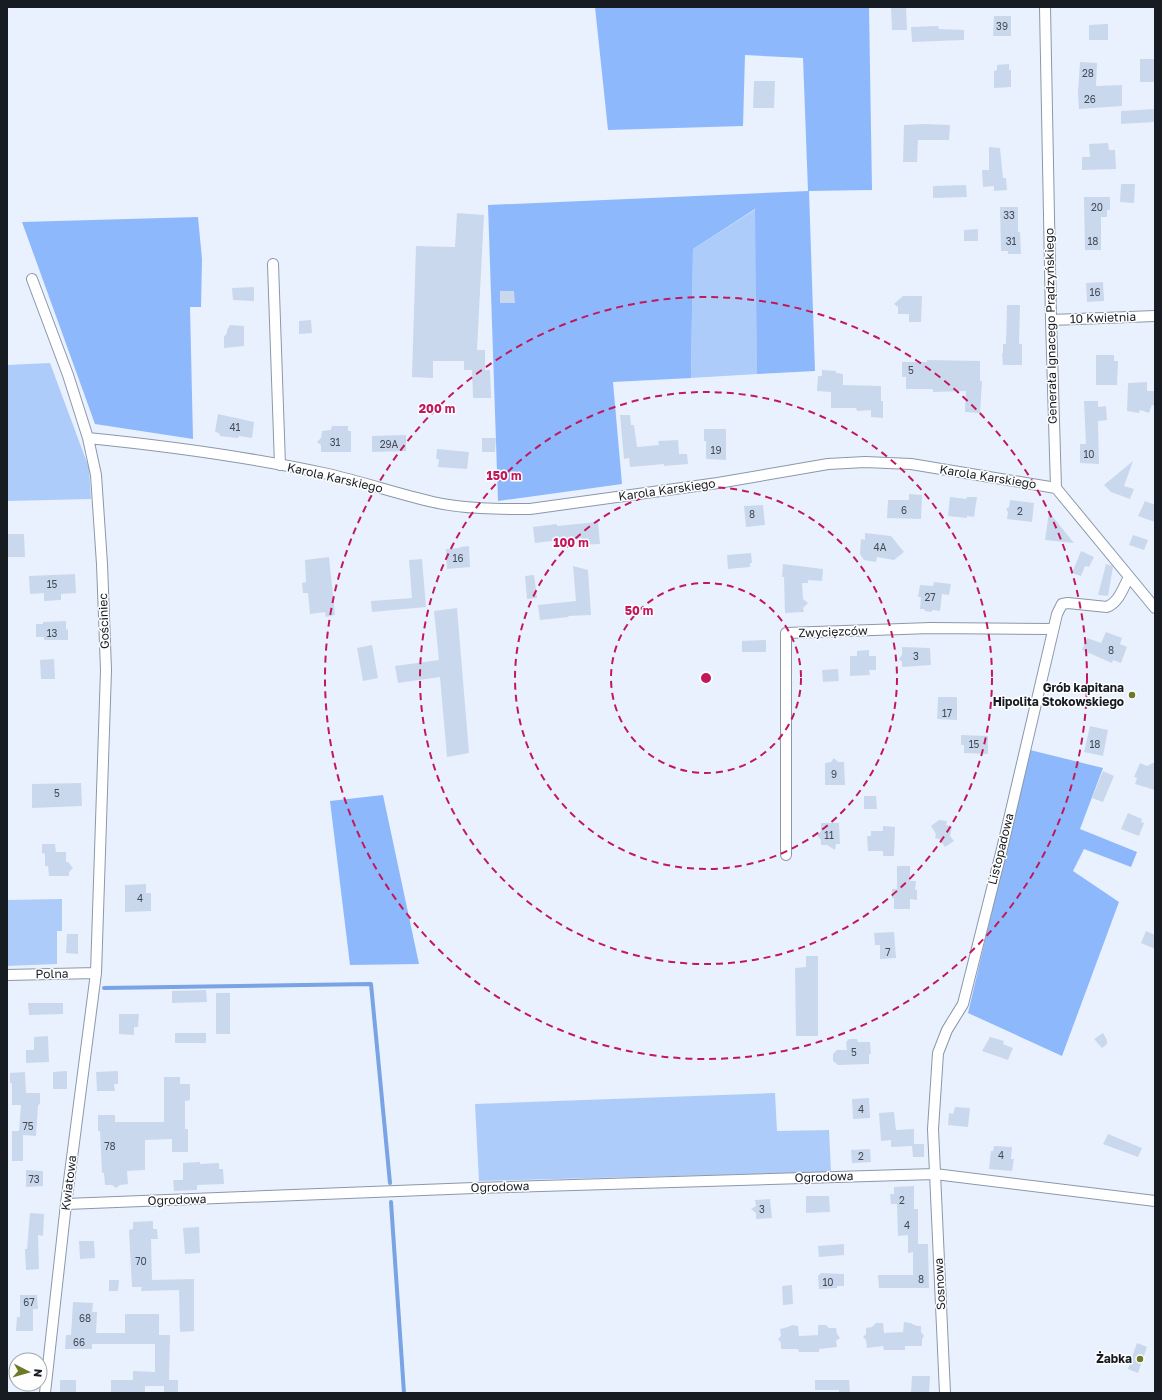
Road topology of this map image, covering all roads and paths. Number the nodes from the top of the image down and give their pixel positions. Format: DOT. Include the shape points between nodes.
graph roads {
  1 [pos="1045,7"];
  2 [pos="273,264"];
  3 [pos="32,279"];
  4 [pos="1155,316"];
  5 [pos="1051,320"];
  6 [pos="88,438"];
  7 [pos="280,465"];
  8 [pos="1056,488"];
  9 [pos="1129,577"];
  10 [pos="1154,604"];
  11 [pos="1053,629"];
  12 [pos="786,856"];
  13 [pos="96,973"];
  14 [pos="7,975"];
  15 [pos="935,1174"];
  16 [pos="1155,1201"];
  17 [pos="66,1204"];
  18 [pos="45,1393"];
  19 [pos="946,1393"];
  1 -- 5 [label="street, Generała Ignacego Prądzyńskiego"];
  2 -- 7 [label="street, Karola Karskiego"];
  3 -- 6 [label="street, Gościniec" via="68,375"];
  4 -- 5 [label="street, 10 Kwietnia"];
  5 -- 8 [label="street, Generała Ignacego Prądzyńskiego"];
  6 -- 7 [label="street, Karola Karskiego" via="140,443"];
  6 -- 13 [label="street, Gościniec" via="96,475 99,510 106,670"];
  7 -- 8 [label="street, Karola Karskiego" via="329,474 434,502 500,509 530,509 718,483 828,464 865,462 911,464"];
  8 -- 9 [label="street"];
  9 -- 10 [label="street"];
  9 -- 11 [label="street, Listopadowa" via="1117,599 1107,607 1074,602 1062,604"];
  11 -- 12 [label="street, Zwycięzców" via="931,628 786,633"];
  11 -- 15 [label="street, Listopadowa" via="1002,849 962,1004 947,1030 938,1053 933,1128"];
  13 -- 14 [label="street, Polna"];
  13 -- 17 [label="street, Kwiatowa"];
  15 -- 16 [label="street, Ogrodowa"];
  15 -- 17 [label="street, Ogrodowa"];
  15 -- 19 [label="street, Sosnowa"];
  17 -- 18 [label="street, Kwiatowa"];
}
